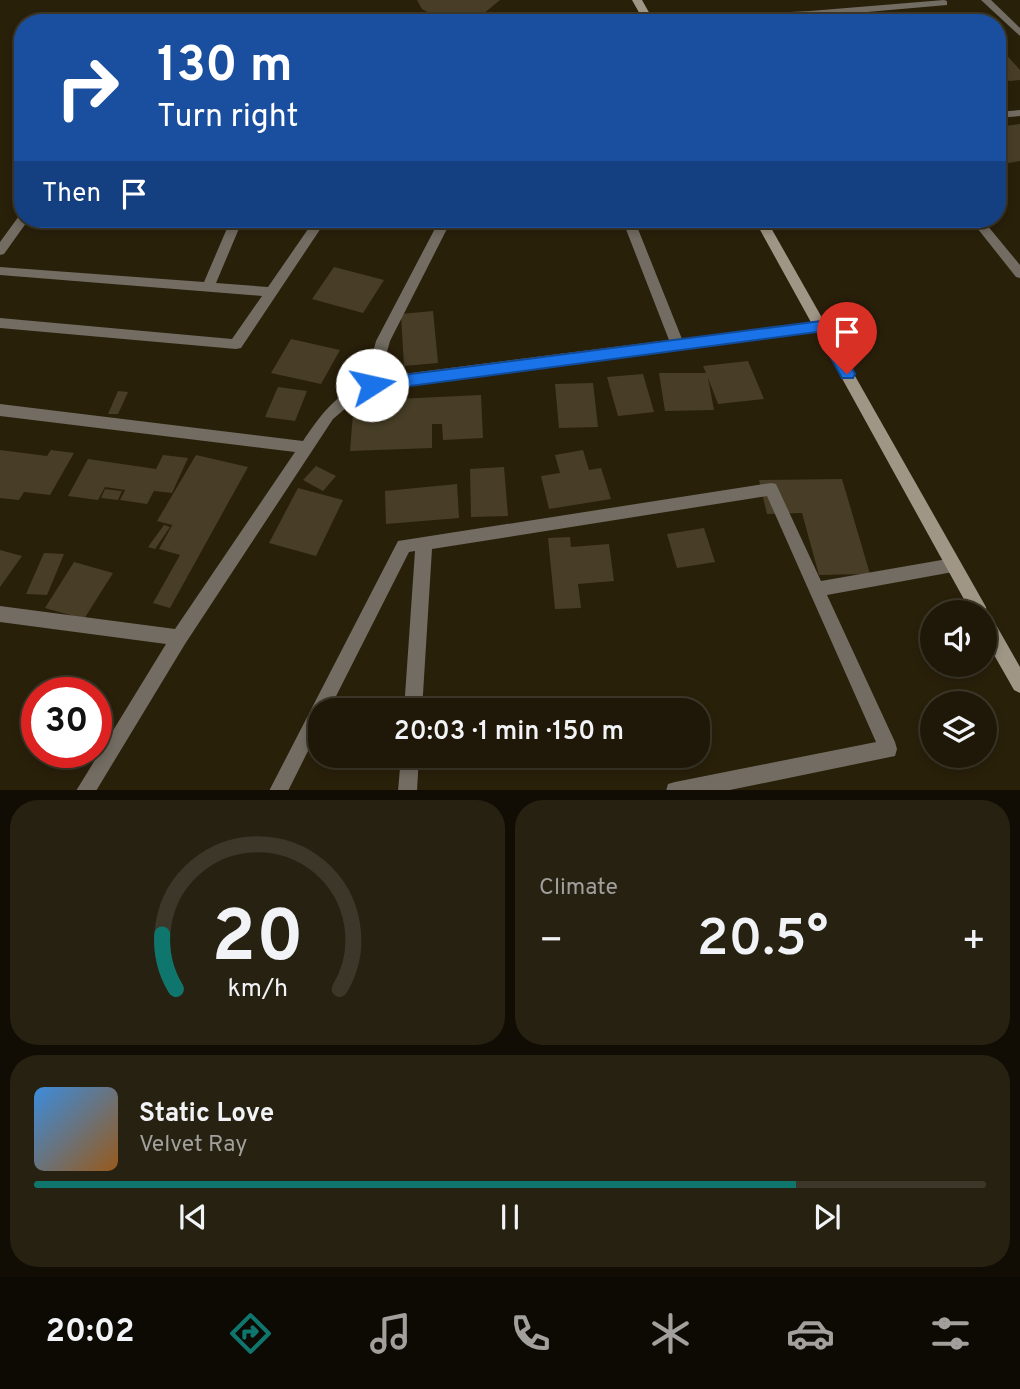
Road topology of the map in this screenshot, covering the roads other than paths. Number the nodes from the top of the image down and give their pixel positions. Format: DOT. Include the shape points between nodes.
graph roads {
  1 [pos="986,0"];
  2 [pos="944,3"];
  3 [pos="810,14"];
  4 [pos="1000,14"];
  5 [pos="1006,19"];
  6 [pos="1020,33"];
  7 [pos="17,228"];
  8 [pos="233,228"];
  9 [pos="315,228"];
  10 [pos="441,228"];
  11 [pos="632,228"];
  12 [pos="765,228"];
  13 [pos="984,228"];
  14 [pos="0,251"];
  15 [pos="1016,263"];
  16 [pos="0,271"];
  17 [pos="1020,274"];
  18 [pos="208,287"];
  19 [pos="271,292"];
  20 [pos="0,323"];
  21 [pos="821,326"];
  22 [pos="678,345"];
  23 [pos="372,385"];
  24 [pos="0,411"];
  25 [pos="305,447"];
  26 [pos="424,543"];
  27 [pos="953,565"];
  28 [pos="816,589"];
  29 [pos="973,600"];
  30 [pos="0,614"];
  31 [pos="179,638"];
  32 [pos="997,643"];
  33 [pos="1020,684"];
  34 [pos="414,698"];
  35 [pos="409,768"];
  36 [pos="85,790"];
  37 [pos="278,790"];
  38 [pos="407,790"];
  39 [pos="675,790"];
  1 -- 4 [label="street"];
  2 -- 3 [label="street"];
  5 -- 6 [label="street"];
  7 -- 14 [label="street"];
  8 -- 18 [label="street"];
  9 -- 19 [label="street"];
  10 -- 23 [label="street" via="383,341"];
  11 -- 22 [label="street"];
  12 -- 21 [label="main road"];
  13 -- 15 [label="street"];
  15 -- 17 [label="street"];
  16 -- 18 [label="street"];
  18 -- 19 [label="street"];
  19 -- 20 [label="street" via="236,344"];
  21 -- 22 [label="street"];
  21 -- 27 [label="main road"];
  22 -- 23 [label="street"];
  23 -- 25 [label="street" via="340,402"];
  24 -- 25 [label="street"];
  25 -- 31 [label="street"];
  26 -- 28 [label="street" via="771,489"];
  26 -- 34 [label="street"];
  26 -- 37 [label="street" via="404,546"];
  27 -- 28 [label="street"];
  27 -- 29 [label="main road"];
  28 -- 39 [label="street" via="888,749"];
  30 -- 31 [label="street"];
  31 -- 36 [label="street"];
  32 -- 33 [label="main road"];
  35 -- 38 [label="street"];
}
